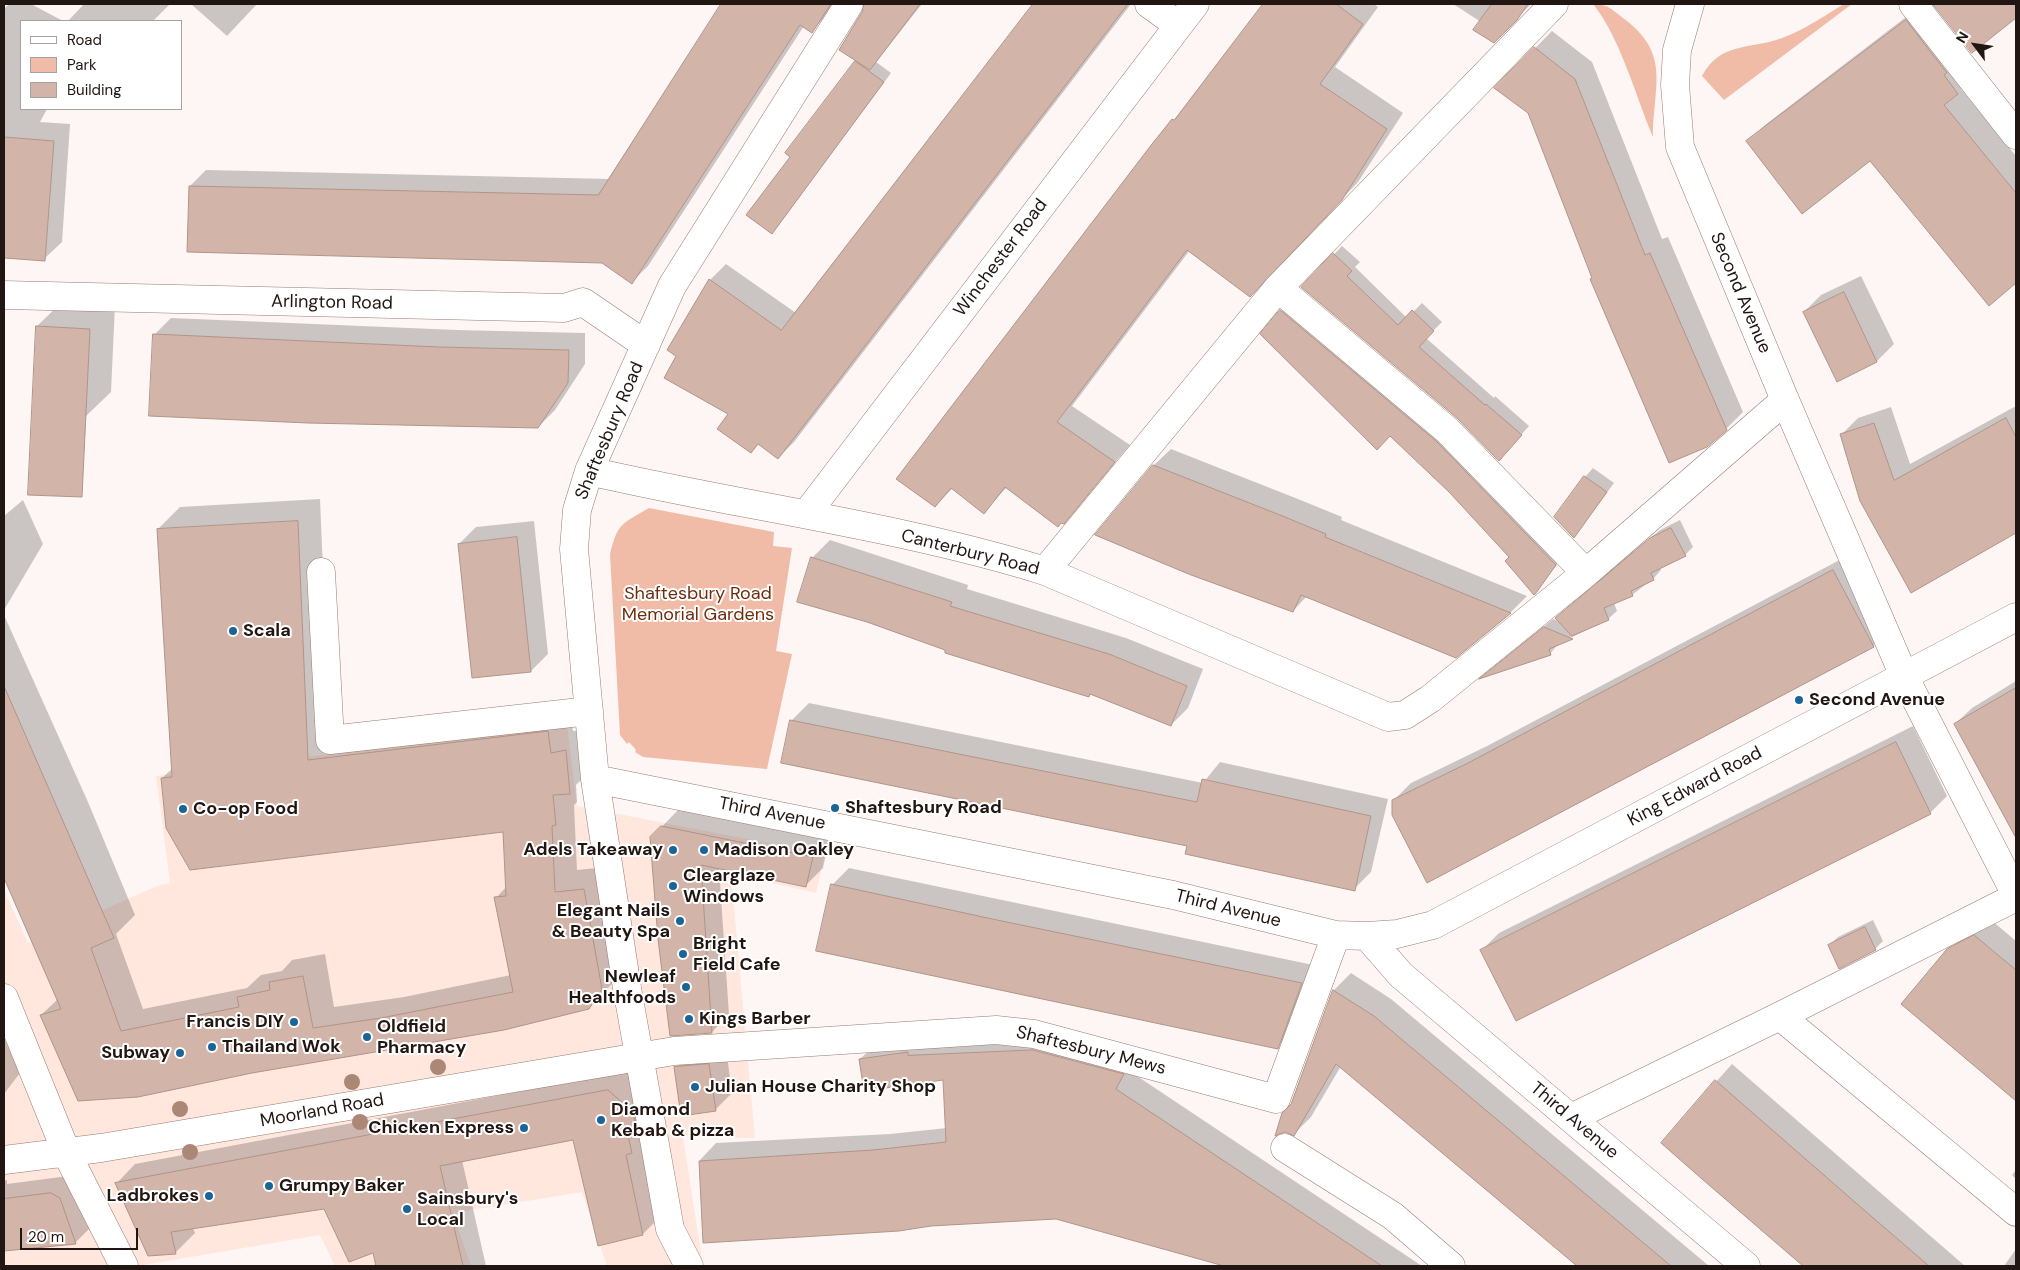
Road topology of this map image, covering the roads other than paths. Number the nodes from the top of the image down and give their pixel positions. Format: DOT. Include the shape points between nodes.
graph roads {
  1 [pos="849,4"];
  2 [pos="1149,4"];
  3 [pos="1195,4"];
  4 [pos="1554,4"];
  5 [pos="1690,4"];
  6 [pos="1913,4"];
  7 [pos="1178,25"];
  8 [pos="2016,135"];
  9 [pos="1278,288"];
  10 [pos="4,294"];
  11 [pos="646,345"];
  12 [pos="1785,400"];
  13 [pos="589,471"];
  14 [pos="807,513"];
  15 [pos="1045,571"];
  16 [pos="321,572"];
  17 [pos="1586,574"];
  18 [pos="2016,617"];
  19 [pos="1904,676"];
  20 [pos="589,711"];
  21 [pos="595,780"];
  22 [pos="2016,896"];
  23 [pos="1336,935"];
  24 [pos="1367,936"];
  25 [pos="4,998"];
  26 [pos="1780,1016"];
  27 [pos="640,1058"];
  28 [pos="1570,1118"];
  29 [pos="1285,1148"];
  30 [pos="68,1154"];
  31 [pos="4,1160"];
  32 [pos="2016,1212"];
  33 [pos="124,1266"];
  34 [pos="686,1266"];
  35 [pos="1451,1266"];
  36 [pos="1746,1266"];
  1 -- 11 [label="street, Shaftesbury Road" via="672,286"];
  2 -- 7 [label="street"];
  3 -- 7 [label="street, Winchester Road"];
  4 -- 9 [label="street"];
  5 -- 12 [label="street, Second Avenue" via="1677,50 1675,85 1680,148"];
  6 -- 8 [label="street"];
  7 -- 14 [label="street, Winchester Road"];
  9 -- 15 [label="street"];
  9 -- 17 [label="street" via="1447,430"];
  10 -- 11 [label="street, Arlington Road" via="564,308 583,302"];
  11 -- 13 [label="street, Shaftesbury Road"];
  12 -- 17 [label="street"];
  12 -- 19 [label="street, Second Avenue"];
  13 -- 14 [label="street, Canterbury Road"];
  13 -- 20 [label="street, Shaftesbury Road" via="577,510 574,549"];
  14 -- 15 [label="street, Canterbury Road" via="1004,558"];
  15 -- 17 [label="street, Canterbury Road" via="1388,717 1406,715 1430,699"];
  16 -- 20 [label="street" via="330,740"];
  18 -- 19 [label="street, King Edward Road"];
  19 -- 22 [label="street, Second Avenue"];
  19 -- 24 [label="street, King Edward Road" via="1433,925 1397,934"];
  20 -- 21 [label="street, Shaftesbury Road"];
  21 -- 23 [label="street, Third Avenue" via="1173,895"];
  21 -- 27 [label="street, Shaftesbury Road"];
  22 -- 26 [label="street"];
  23 -- 24 [label="street, Third Avenue"];
  23 -- 27 [label="street, Shaftesbury Mews" via="1276,1099 1034,1034 996,1030 674,1051"];
  24 -- 28 [label="street, Third Avenue" via="1401,975"];
  25 -- 30 [label="street"];
  26 -- 28 [label="street"];
  26 -- 32 [label="street"];
  27 -- 30 [label="street, Moorland Road"];
  27 -- 34 [label="street, Shaftesbury Road" via="670,1229"];
  28 -- 36 [label="street, Third Avenue"];
  29 -- 35 [label="street" via="1393,1216"];
  30 -- 31 [label="street, Moorland Road"];
  30 -- 33 [label="street"];
}
